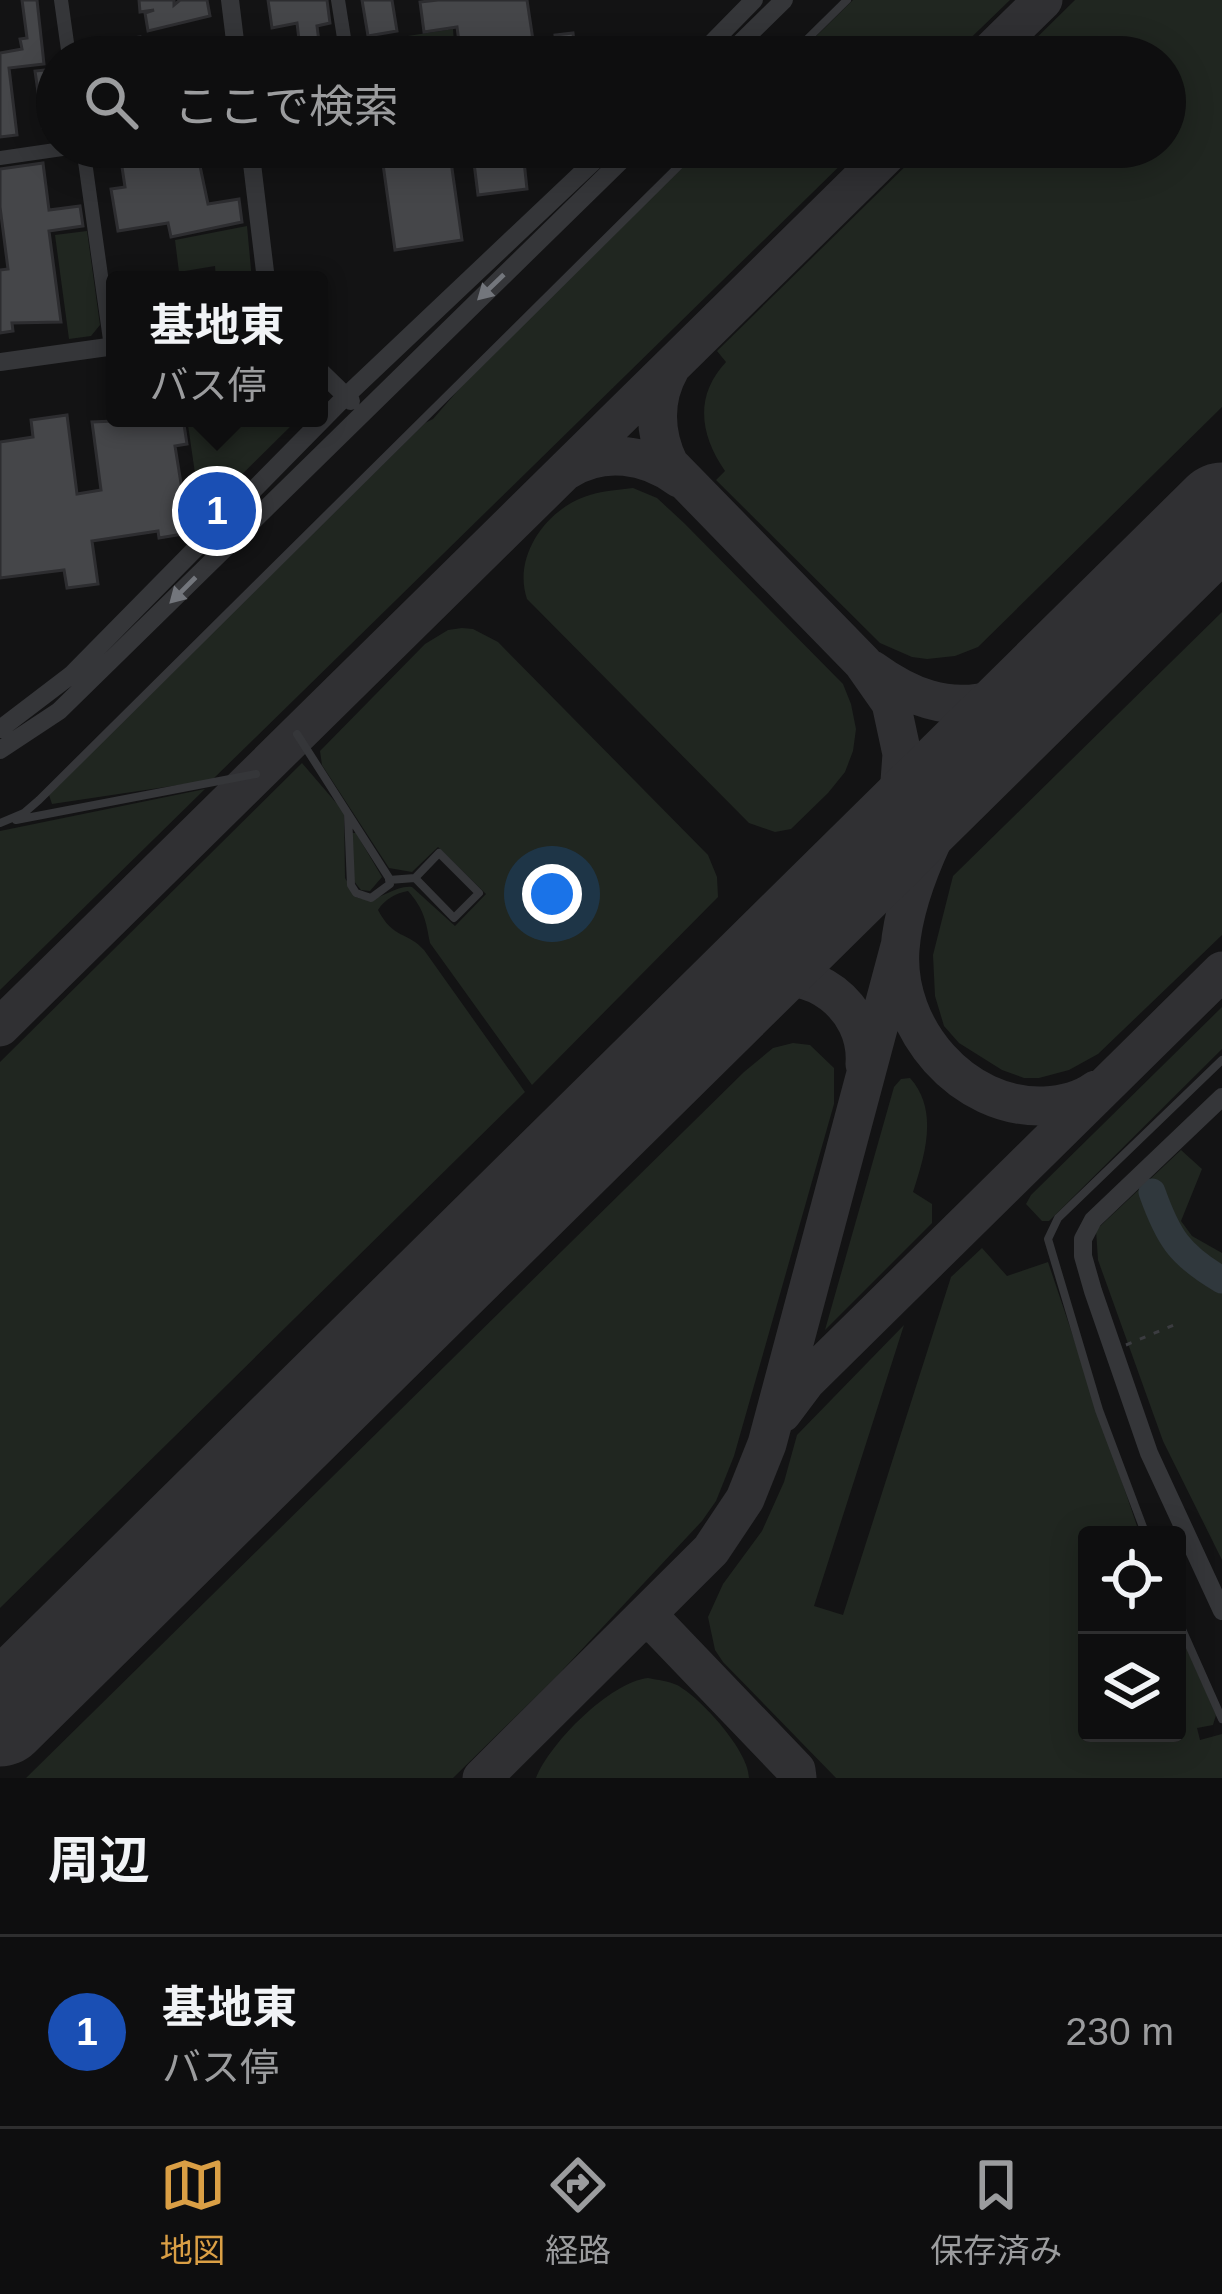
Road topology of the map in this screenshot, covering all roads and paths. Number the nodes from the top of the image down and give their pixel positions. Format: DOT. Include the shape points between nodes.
graph roads {
  1 [pos="61,0"];
  2 [pos="230,0"];
  3 [pos="338,0"];
  4 [pos="754,0"];
  5 [pos="784,0"];
  6 [pos="847,0"];
  7 [pos="66,36"];
  8 [pos="235,36"];
  9 [pos="344,36"];
  10 [pos="719,36"];
  11 [pos="748,36"];
  12 [pos="810,36"];
  13 [pos="36,153"];
  14 [pos="0,158"];
  15 [pos="83,168"];
  16 [pos="253,168"];
  17 [pos="588,168"];
  18 [pos="613,168"];
  19 [pos="677,168"];
  20 [pos="265,271"];
  21 [pos="106,305"];
  22 [pos="106,347"];
  23 [pos="0,362"];
  24 [pos="328,378"];
  25 [pos="346,395"];
  26 [pos="328,413"];
  27 [pos="362,413"];
  28 [pos="315,427"];
  29 [pos="0,729"];
  30 [pos="297,734"];
  31 [pos="0,749"];
  32 [pos="256,774"];
  33 [pos="348,814"];
  34 [pos="4,822"];
  35 [pos="415,878"];
  36 [pos="389,880"];
  37 [pos="1222,1060"];
  38 [pos="1222,1097"];
  39 [pos="1174,1325"];
  40 [pos="1113,1348"];
  41 [pos="1143,1526"];
  42 [pos="1222,1611"];
  43 [pos="1184,1634"];
  44 [pos="1222,1719"];
  1 -- 7 [label="street"];
  2 -- 8 [label="street"];
  3 -- 9 [label="street"];
  4 -- 10 [label="street"];
  5 -- 11 [label="street"];
  6 -- 12 [label="lane"];
  13 -- 14 [label="street"];
  15 -- 21 [label="street"];
  16 -- 20 [label="street"];
  17 -- 25 [label="street"];
  18 -- 27 [label="street, one-way"];
  19 -- 34 [label="lane" via="39,800"];
  22 -- 23 [label="street"];
  24 -- 25 [label="street"];
  25 -- 26 [label="street"];
  25 -- 27 [label="street"];
  27 -- 31 [label="street, one-way" via="59,711"];
  28 -- 29 [label="street" via="71,676"];
  30 -- 33 [label="lane"];
  32 -- 34 [label="lane"];
  33 -- 36 [label="lane"];
  33 -- 36 [label="lane" via="348,874 356,893 371,898"];
  35 -- 35 [label="lane" via="440,853 479,893 454,918"];
  35 -- 36 [label="lane"];
  37 -- 41 [label="lane" via="1058,1218 1048,1239"];
  38 -- 40 [label="street" via="1093,1220 1083,1239"];
  39 -- 40 [label="path"];
  40 -- 42 [label="street" via="1149,1453"];
  43 -- 44 [label="lane"];
}
